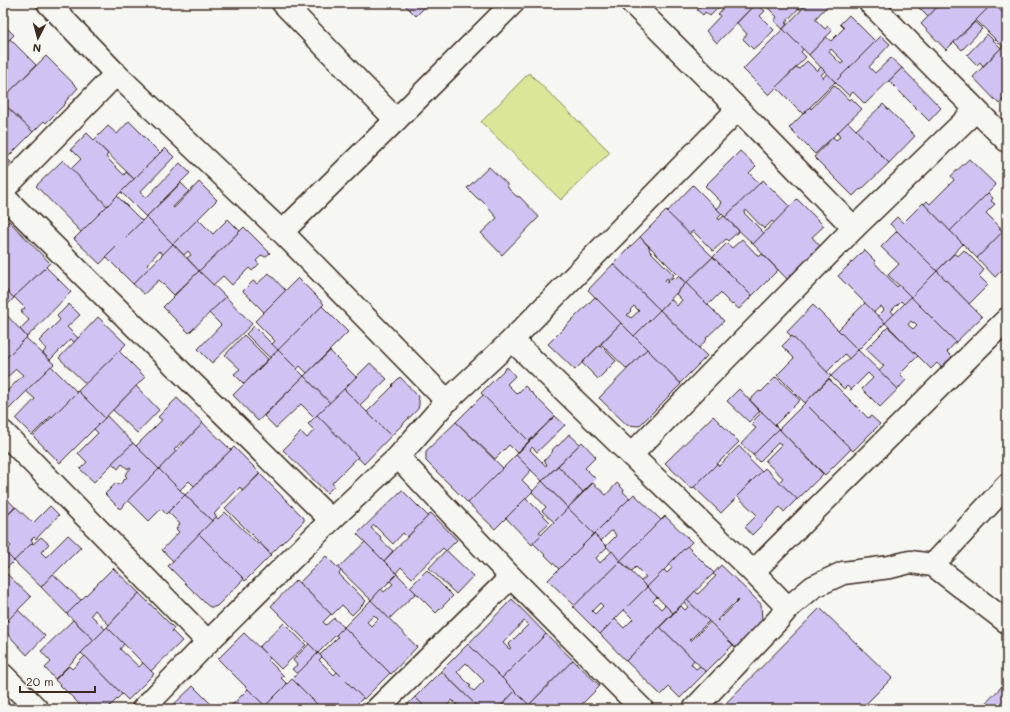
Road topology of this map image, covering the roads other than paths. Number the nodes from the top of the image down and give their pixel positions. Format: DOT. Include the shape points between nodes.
graph roads {
  1 [pos="48,3"];
  2 [pos="284,3"];
  3 [pos="513,3"];
  4 [pos="632,3"];
  5 [pos="870,3"];
  6 [pos="116,74"];
  7 [pos="738,109"];
  8 [pos="976,110"];
  9 [pos="396,120"];
  10 [pos="1007,141"];
  11 [pos="3,190"];
  12 [pos="3,196"];
  13 [pos="854,228"];
  14 [pos="282,232"];
  15 [pos="1007,319"];
  16 [pos="512,340"];
  17 [pos="447,401"];
  18 [pos="3,432"];
  19 [pos="631,456"];
  20 [pos="398,457"];
  21 [pos="1007,485"];
  22 [pos="331,520"];
  23 [pos="933,565"];
  24 [pos="753,572"];
  25 [pos="511,577"];
  26 [pos="788,608"];
  27 [pos="1007,622"];
  28 [pos="208,642"];
  29 [pos="3,675"];
  30 [pos="630,705"];
  31 [pos="36,709"];
  32 [pos="143,709"];
  33 [pos="377,709"];
  34 [pos="694,709"];
  1 -- 6 [label="street"];
  2 -- 9 [label="street"];
  3 -- 9 [label="street"];
  4 -- 7 [label="street"];
  5 -- 8 [label="street"];
  6 -- 11 [label="street"];
  6 -- 14 [label="street"];
  7 -- 13 [label="street"];
  7 -- 16 [label="street"];
  8 -- 10 [label="street"];
  8 -- 13 [label="street"];
  9 -- 14 [label="street"];
  12 -- 22 [label="street"];
  13 -- 19 [label="street"];
  14 -- 17 [label="street"];
  15 -- 24 [label="street"];
  16 -- 17 [label="street"];
  16 -- 19 [label="street"];
  17 -- 20 [label="street"];
  18 -- 28 [label="street"];
  19 -- 24 [label="street"];
  20 -- 22 [label="street"];
  20 -- 25 [label="street"];
  21 -- 23 [label="street"];
  22 -- 28 [label="street"];
  23 -- 26 [label="street" via="910,562 843,573 812,587"];
  23 -- 27 [label="street"];
  24 -- 26 [label="street"];
  25 -- 30 [label="street"];
  25 -- 33 [label="street"];
  26 -- 34 [label="street"];
  28 -- 32 [label="street"];
  29 -- 31 [label="street"];
}
